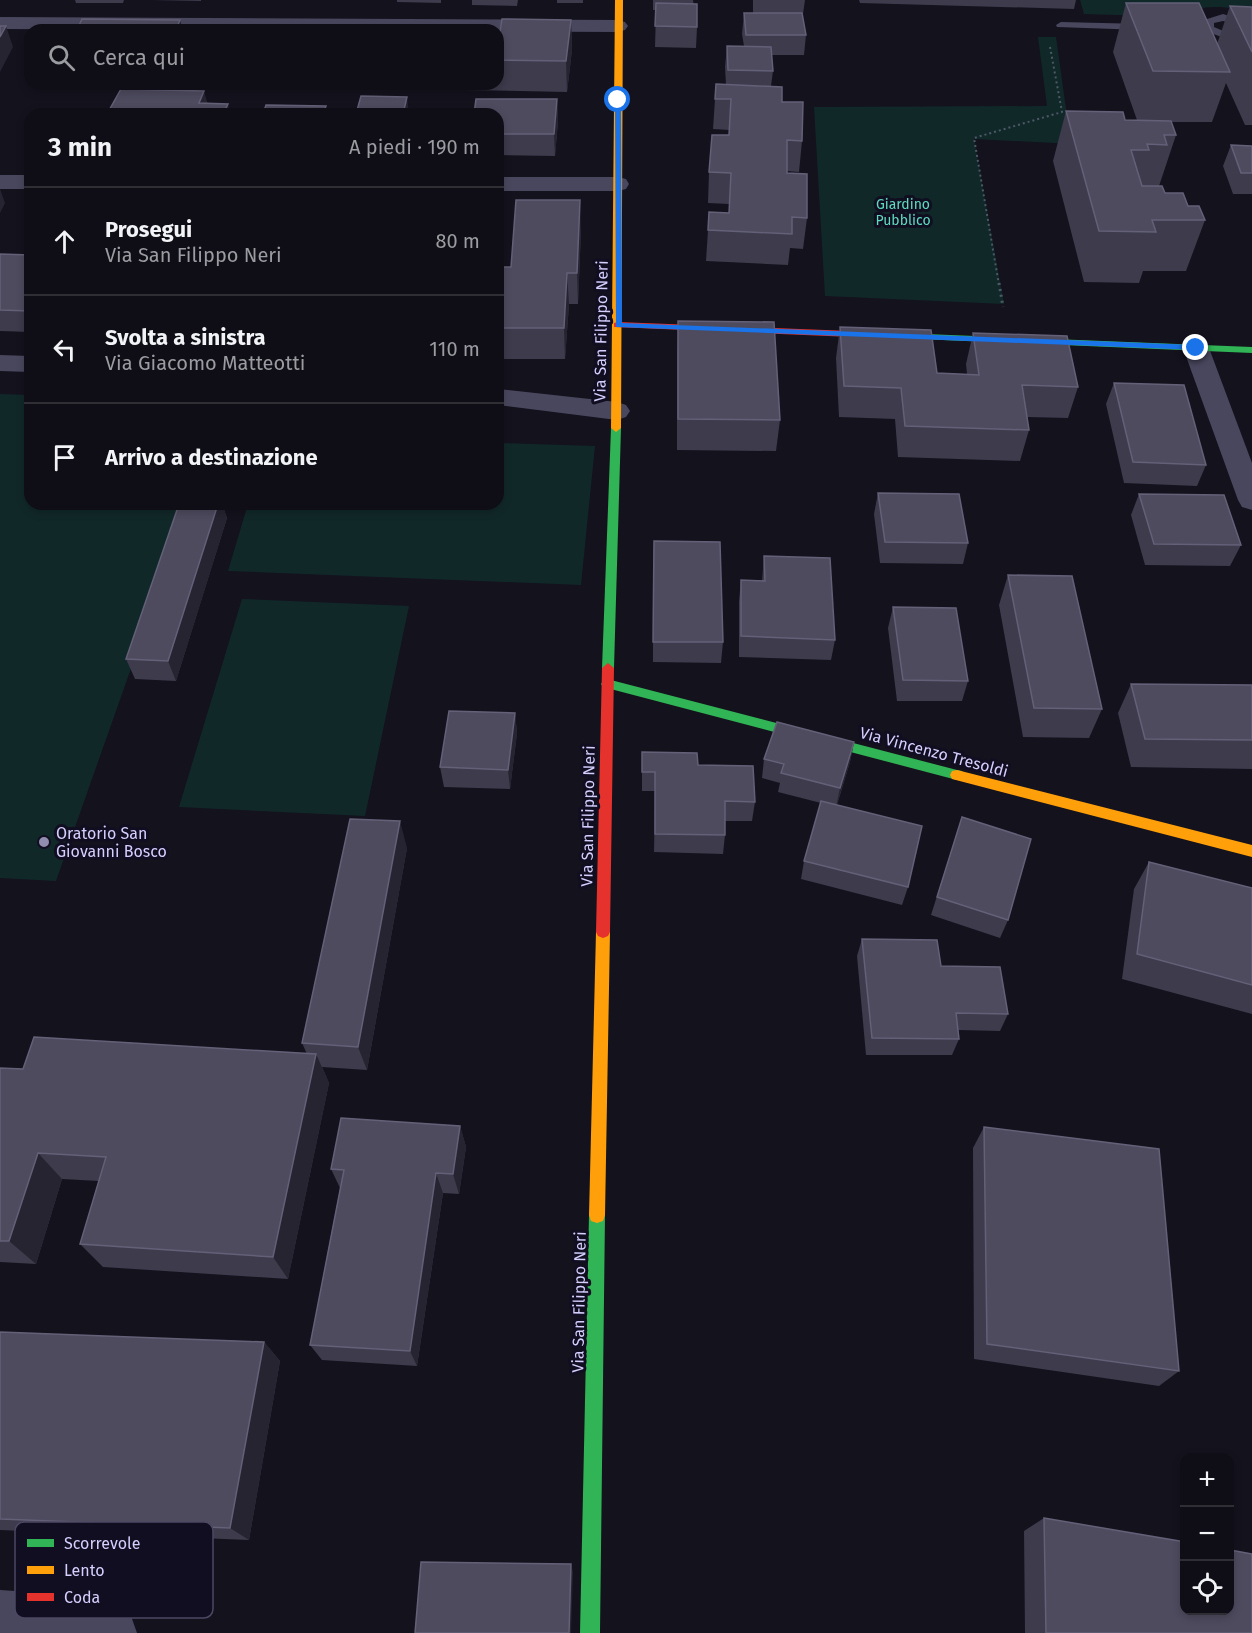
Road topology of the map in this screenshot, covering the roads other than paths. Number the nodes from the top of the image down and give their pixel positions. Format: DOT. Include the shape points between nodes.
graph roads {
  1 [pos="619,0"];
  2 [pos="0,23"];
  3 [pos="206,24"];
  4 [pos="504,25"];
  5 [pos="618,26"];
  6 [pos="1061,26"];
  7 [pos="1249,26"];
  8 [pos="1152,28"];
  9 [pos="1175,28"];
  10 [pos="1209,29"];
  11 [pos="0,182"];
  12 [pos="24,182"];
  13 [pos="504,184"];
  14 [pos="618,184"];
  15 [pos="618,325"];
  16 [pos="1196,348"];
  17 [pos="1252,350"];
  18 [pos="0,363"];
  19 [pos="24,364"];
  20 [pos="504,398"];
  21 [pos="617,411"];
  22 [pos="1252,500"];
  23 [pos="607,684"];
  24 [pos="1252,852"];
  25 [pos="0,1613"];
  26 [pos="15,1614"];
  27 [pos="40,1618"];
  28 [pos="114,1633"];
  29 [pos="590,1633"];
  1 -- 5 [label="street, Via San Filippo Neri"];
  2 -- 3 [label="street"];
  4 -- 5 [label="street"];
  5 -- 14 [label="street, Via San Filippo Neri"];
  6 -- 8 [label="lane"];
  7 -- 10 [label="lane" via="1244,34 1234,36"];
  7 -- 10 [label="lane" via="1236,19 1216,18 1208,22"];
  9 -- 10 [label="lane"];
  11 -- 12 [label="street"];
  13 -- 14 [label="street"];
  14 -- 15 [label="street, Via San Filippo Neri"];
  15 -- 16 [label="street"];
  15 -- 21 [label="street, Via San Filippo Neri"];
  16 -- 17 [label="street"];
  16 -- 22 [label="street"];
  18 -- 19 [label="street"];
  20 -- 21 [label="street"];
  21 -- 23 [label="street, Via San Filippo Neri"];
  23 -- 24 [label="street, Via Vincenzo Tresoldi"];
  23 -- 29 [label="street, Via San Filippo Neri"];
  25 -- 26 [label="street"];
  27 -- 28 [label="street"];
}
